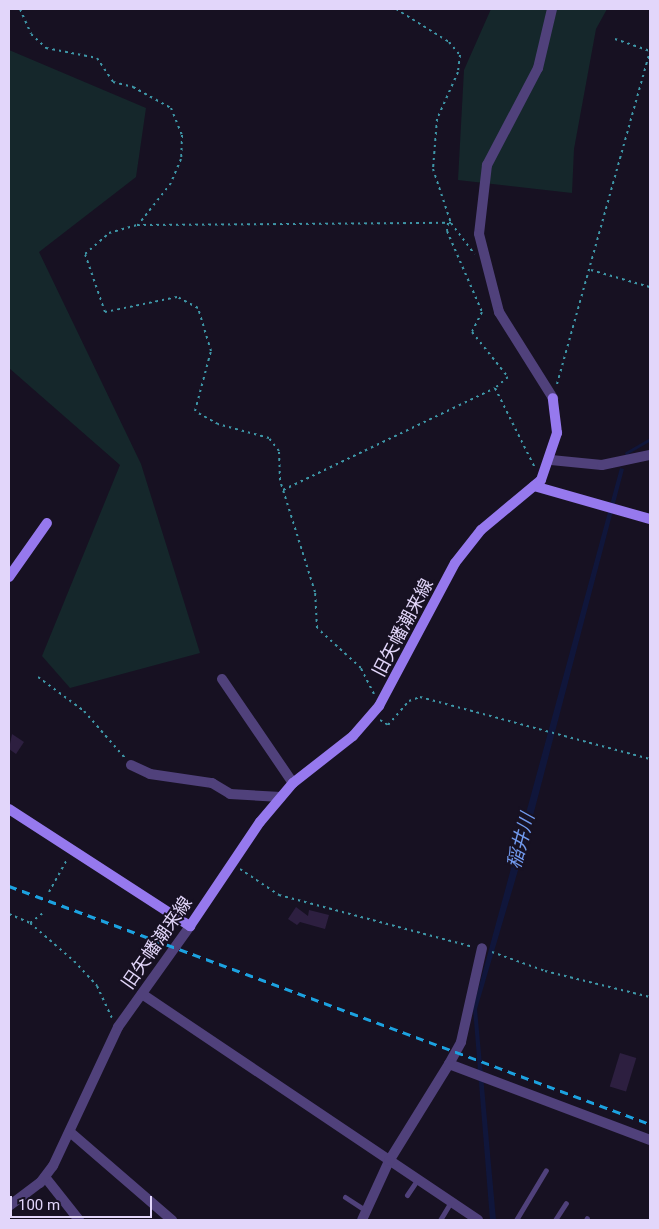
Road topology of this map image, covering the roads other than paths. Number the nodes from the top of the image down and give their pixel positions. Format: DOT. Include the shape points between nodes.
graph roads {
  1 [pos="552,9"];
  2 [pos="650,455"];
  3 [pos="551,460"];
  4 [pos="537,483"];
  5 [pos="650,519"];
  6 [pos="47,523"];
  7 [pos="9,577"];
  8 [pos="222,679"];
  9 [pos="131,765"];
  10 [pos="293,783"];
  11 [pos="281,797"];
  12 [pos="9,809"];
  13 [pos="190,926"];
  14 [pos="482,948"];
  15 [pos="142,994"];
  16 [pos="449,1064"];
  17 [pos="70,1132"];
  18 [pos="650,1140"];
  19 [pos="388,1161"];
  20 [pos="546,1170"];
  21 [pos="45,1177"];
  22 [pos="418,1179"];
  23 [pos="407,1195"];
  24 [pos="345,1197"];
  25 [pos="451,1202"];
  26 [pos="566,1203"];
  27 [pos="9,1206"];
  28 [pos="365,1210"];
  29 [pos="79,1220"];
  30 [pos="172,1220"];
  31 [pos="362,1220"];
  32 [pos="440,1220"];
  33 [pos="478,1220"];
  34 [pos="516,1220"];
  35 [pos="555,1220"];
  1 -- 3 [label="street, 旧矢幡潮来線" via="538,68 487,165 479,234 486,271 509,334 553,398 558,433"];
  2 -- 3 [label="street" via="602,465"];
  3 -- 4 [label="street, 旧矢幡潮来線"];
  4 -- 5 [label="street"];
  4 -- 10 [label="street, 旧矢幡潮来線" via="481,530 455,563 372,715 353,736"];
  6 -- 7 [label="street"];
  8 -- 10 [label="street"];
  9 -- 11 [label="street" via="150,774 212,783 230,794"];
  10 -- 11 [label="street, 旧矢幡潮来線"];
  11 -- 13 [label="street, 旧矢幡潮来線"];
  12 -- 13 [label="street"];
  13 -- 15 [label="street, 旧矢幡潮来線"];
  14 -- 16 [label="street" via="461,1042"];
  15 -- 17 [label="street, 旧矢幡潮来線" via="118,1027"];
  15 -- 19 [label="street"];
  16 -- 18 [label="street" via="473,1076"];
  16 -- 19 [label="street"];
  17 -- 21 [label="street, 旧矢幡潮来線"];
  17 -- 30 [label="street"];
  19 -- 22 [label="street"];
  19 -- 28 [label="street"];
  20 -- 34 [label="lane"];
  21 -- 27 [label="street, 旧矢幡潮来線"];
  21 -- 29 [label="street"];
  22 -- 23 [label="lane"];
  22 -- 25 [label="street"];
  24 -- 28 [label="lane"];
  25 -- 32 [label="lane"];
  25 -- 33 [label="street"];
  26 -- 35 [label="lane"];
  28 -- 31 [label="street"];
}
